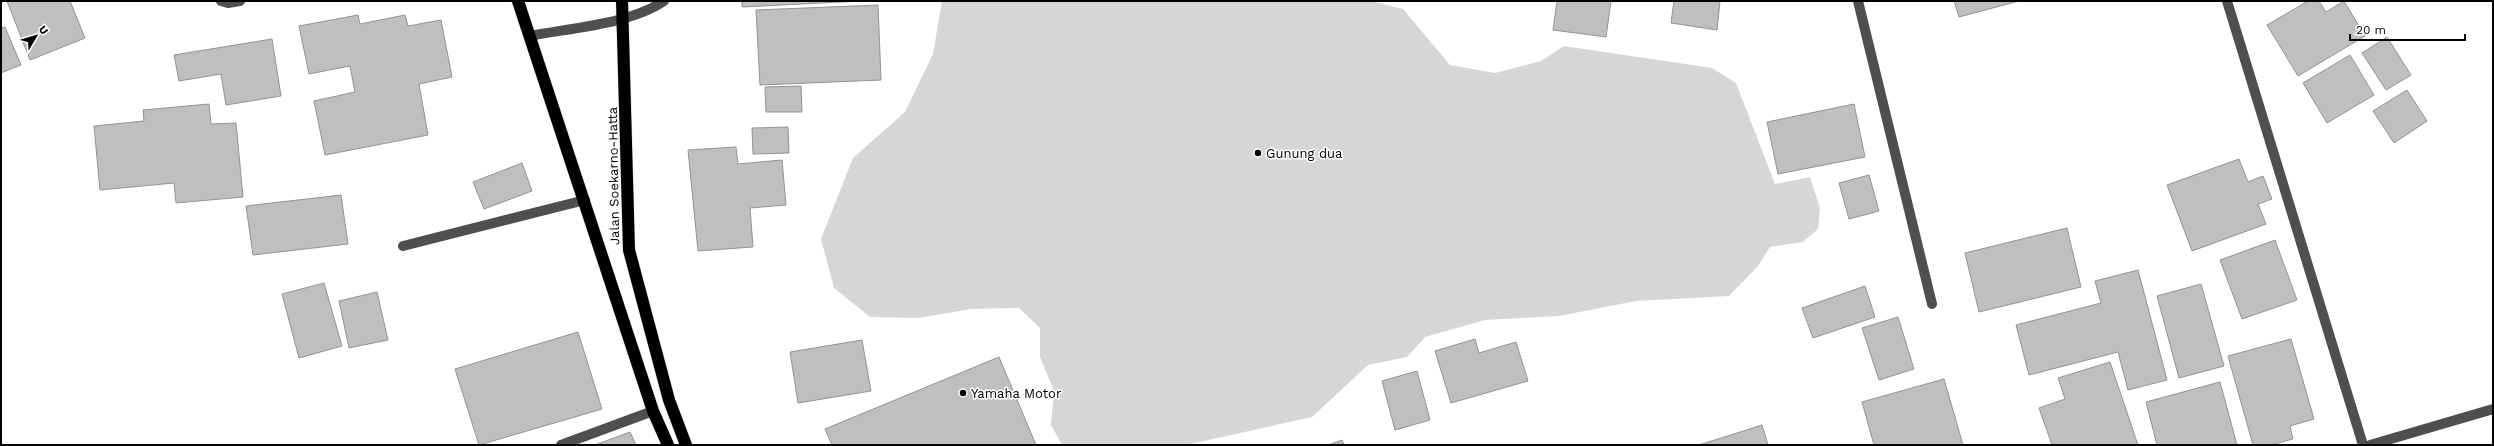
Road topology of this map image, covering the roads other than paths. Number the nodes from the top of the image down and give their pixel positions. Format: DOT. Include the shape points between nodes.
graph roads {
  1 [pos="221,1"];
  2 [pos="240,1"];
  3 [pos="518,1"];
  4 [pos="622,1"];
  5 [pos="664,1"];
  6 [pos="1858,1"];
  7 [pos="2227,1"];
  8 [pos="623,18"];
  9 [pos="530,36"];
  10 [pos="585,200"];
  11 [pos="403,246"];
  12 [pos="1932,304"];
  13 [pos="2493,409"];
  14 [pos="653,411"];
  15 [pos="561,445"];
  16 [pos="668,445"];
  17 [pos="686,445"];
  18 [pos="2363,445"];
  19 [pos="2370,445"];
  1 -- 2 [label="street"];
  3 -- 9 [label="highway, Jalan Soekarno-Hatta"];
  4 -- 8 [label="highway, Jalan Soekarno-Hatta"];
  5 -- 8 [label="street" via="650,11"];
  6 -- 12 [label="street"];
  7 -- 18 [label="street"];
  8 -- 9 [label="street"];
  8 -- 17 [label="highway, Jalan Soekarno-Hatta" via="629,250 668,400"];
  9 -- 10 [label="highway, Jalan Soekarno-Hatta"];
  10 -- 11 [label="street"];
  10 -- 14 [label="highway, Jalan Soekarno-Hatta"];
  13 -- 19 [label="street"];
  14 -- 15 [label="street"];
  14 -- 16 [label="highway, Jalan Soekarno-Hatta"];
}
